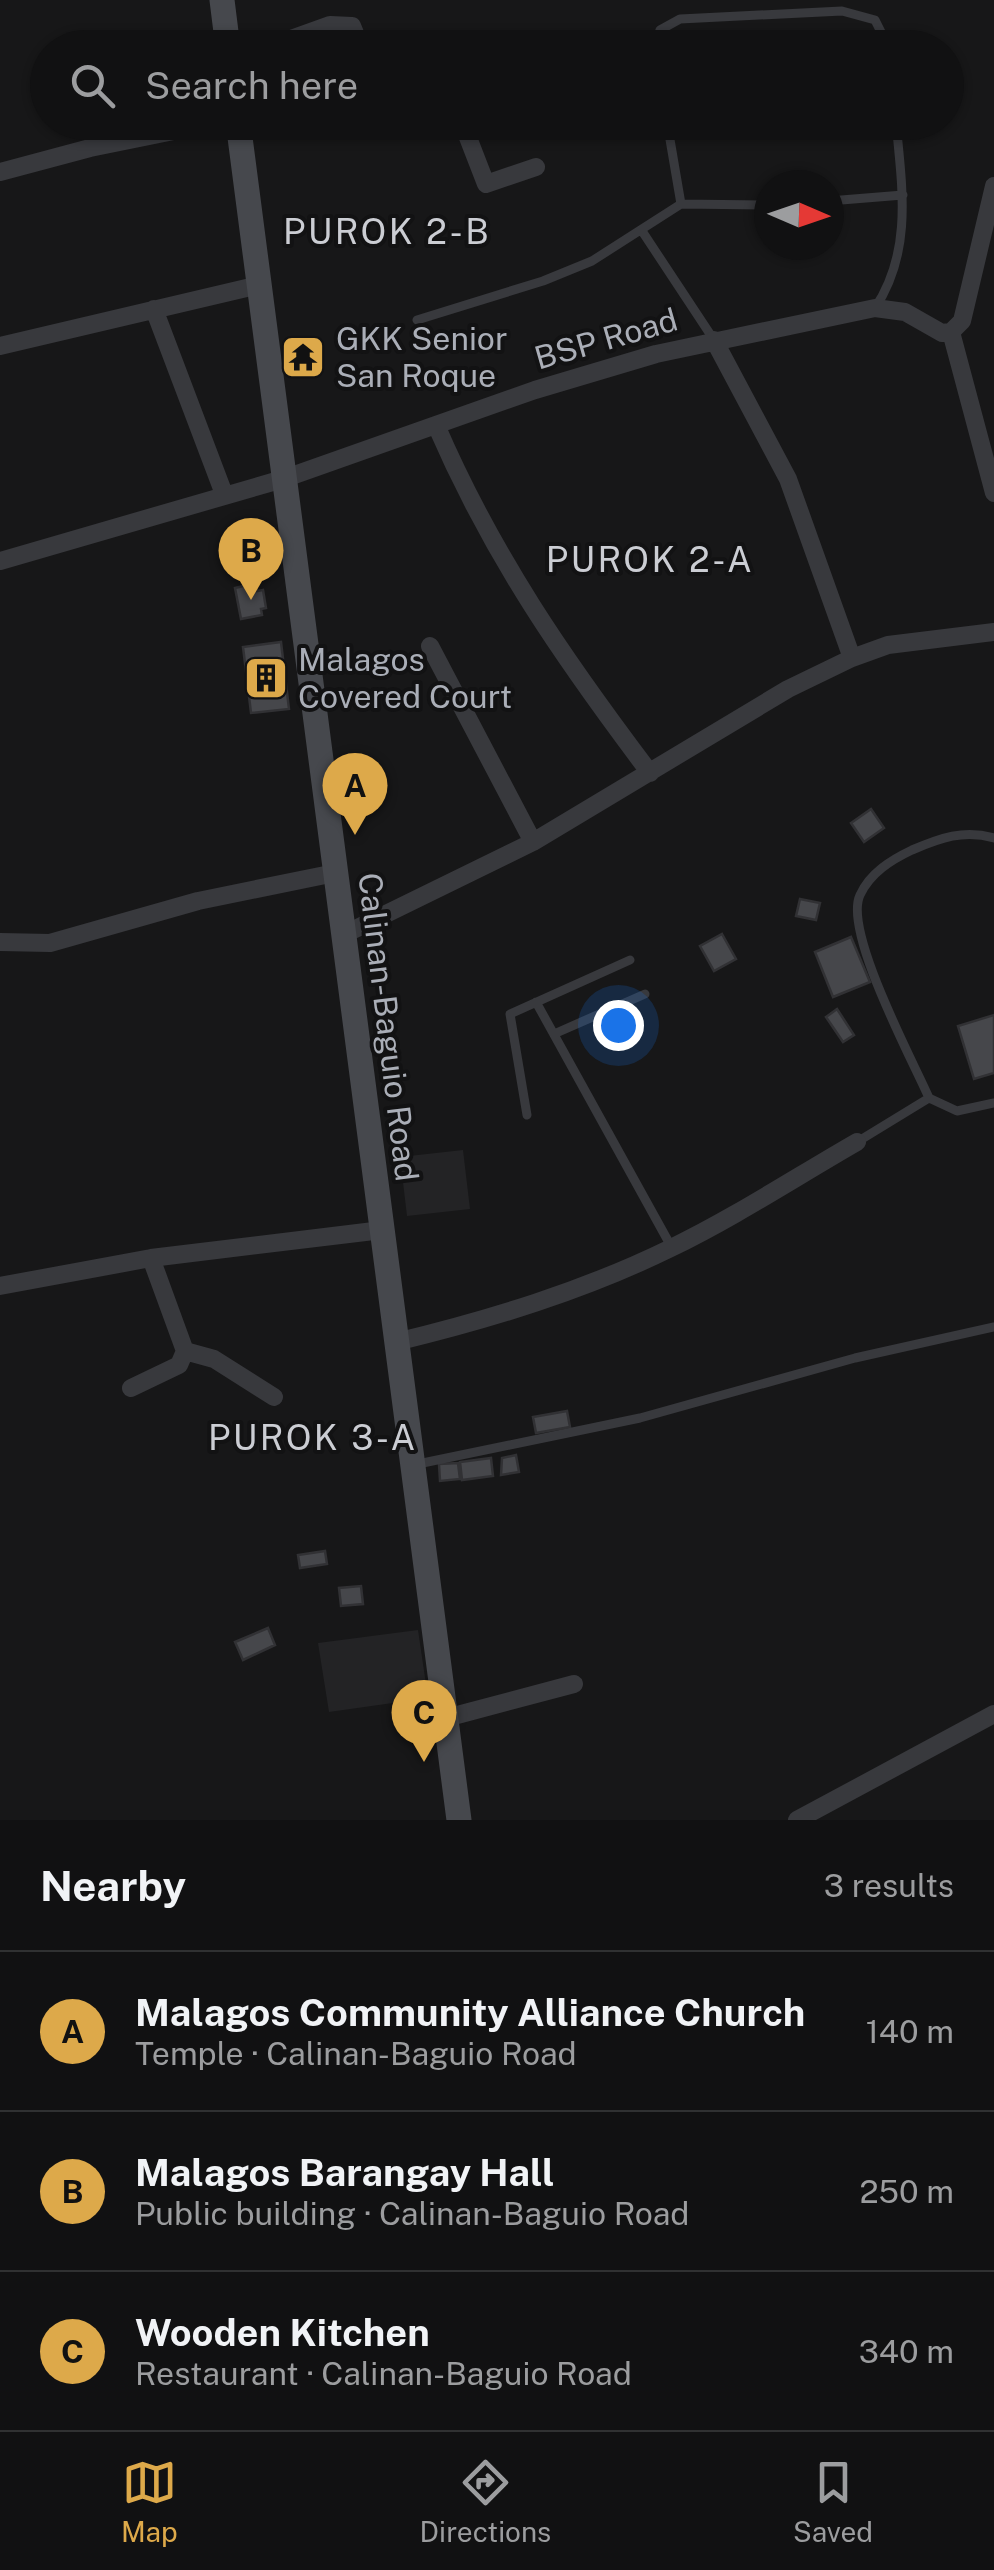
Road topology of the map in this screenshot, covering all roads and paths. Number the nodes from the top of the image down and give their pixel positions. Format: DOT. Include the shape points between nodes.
graph roads {
  1 [pos="222,0"];
  2 [pos="226,30"];
  3 [pos="324,30"];
  4 [pos="350,30"];
  5 [pos="660,30"];
  6 [pos="880,30"];
  7 [pos="129,140"];
  8 [pos="240,140"];
  9 [pos="469,140"];
  10 [pos="670,140"];
  11 [pos="898,140"];
  12 [pos="536,168"];
  13 [pos="0,172"];
  14 [pos="994,186"];
  15 [pos="903,195"];
  16 [pos="844,199"];
  17 [pos="681,204"];
  18 [pos="754,205"];
  19 [pos="642,230"];
  20 [pos="258,285"];
  21 [pos="876,308"];
  22 [pos="154,309"];
  23 [pos="417,320"];
  24 [pos="950,332"];
  25 [pos="714,340"];
  26 [pos="0,346"];
  27 [pos="436,425"];
  28 [pos="284,479"];
  29 [pos="994,492"];
  30 [pos="224,494"];
  31 [pos="0,561"];
  32 [pos="994,632"];
  33 [pos="430,646"];
  34 [pos="852,658"];
  35 [pos="650,774"];
  36 [pos="994,838"];
  37 [pos="533,842"];
  38 [pos="335,872"];
  39 [pos="343,936"];
  40 [pos="0,942"];
  41 [pos="630,960"];
  42 [pos="645,994"];
  43 [pos="536,1002"];
  44 [pos="554,1034"];
  45 [pos="928,1098"];
  46 [pos="994,1103"];
  47 [pos="526,1114"];
  48 [pos="858,1142"];
  49 [pos="382,1230"];
  50 [pos="672,1248"];
  51 [pos="152,1258"];
  52 [pos="0,1286"];
  53 [pos="994,1327"];
  54 [pos="396,1342"];
  55 [pos="185,1351"];
  56 [pos="130,1388"];
  57 [pos="274,1398"];
  58 [pos="412,1465"];
  59 [pos="574,1684"];
  60 [pos="994,1714"];
  61 [pos="446,1718"];
  62 [pos="459,1820"];
  63 [pos="797,1820"];
  1 -- 2 [label="main road"];
  3 -- 4 [label="street" via="346,23"];
  5 -- 6 [label="lane" via="680,19 842,11 875,20"];
  7 -- 13 [label="street"];
  8 -- 20 [label="main road, Calinan-Baguio Road"];
  9 -- 12 [label="street" via="486,184"];
  10 -- 17 [label="lane"];
  11 -- 15 [label="lane"];
  14 -- 24 [label="street" via="962,321"];
  15 -- 16 [label="lane"];
  15 -- 21 [label="lane" via="900,249"];
  17 -- 18 [label="lane"];
  17 -- 19 [label="lane"];
  19 -- 23 [label="lane" via="543,282"];
  19 -- 25 [label="lane"];
  20 -- 22 [label="street"];
  20 -- 28 [label="main road, Calinan-Baguio Road"];
  21 -- 24 [label="street, BSP Road" via="906,312"];
  21 -- 25 [label="street, BSP Road"];
  22 -- 26 [label="street"];
  22 -- 30 [label="street"];
  24 -- 29 [label="street"];
  25 -- 27 [label="street, BSP Road"];
  25 -- 34 [label="street" via="788,478"];
  27 -- 28 [label="street, BSP Road"];
  27 -- 35 [label="street" via="533,614"];
  28 -- 30 [label="street, BSP Road"];
  28 -- 38 [label="main road, Calinan-Baguio Road"];
  30 -- 31 [label="street, BSP Road"];
  32 -- 34 [label="street" via="932,636"];
  33 -- 37 [label="street"];
  34 -- 35 [label="street"];
  35 -- 37 [label="street"];
  36 -- 45 [label="lane" via="957,834 926,844 890,860 859,895 859,931"];
  37 -- 39 [label="street"];
  38 -- 39 [label="main road, Calinan-Baguio Road"];
  38 -- 40 [label="street" via="50,942"];
  39 -- 49 [label="main road, Calinan-Baguio Road"];
  41 -- 43 [label="lane"];
  42 -- 44 [label="lane"];
  43 -- 44 [label="lane"];
  43 -- 47 [label="lane" via="510,1014"];
  44 -- 50 [label="lane"];
  45 -- 46 [label="lane" via="957,1111"];
  45 -- 48 [label="lane"];
  48 -- 50 [label="street"];
  49 -- 51 [label="street"];
  49 -- 54 [label="main road, Calinan-Baguio Road"];
  50 -- 54 [label="street" via="528,1306"];
  51 -- 52 [label="street"];
  51 -- 55 [label="street"];
  53 -- 58 [label="lane" via="640,1418"];
  54 -- 58 [label="main road, Calinan-Baguio Road"];
  55 -- 56 [label="street" via="179,1365"];
  55 -- 57 [label="street" via="214,1359"];
  58 -- 61 [label="main road, Calinan-Baguio Road"];
  59 -- 61 [label="street"];
  60 -- 63 [label="street"];
  61 -- 62 [label="main road, Calinan-Baguio Road"];
}
